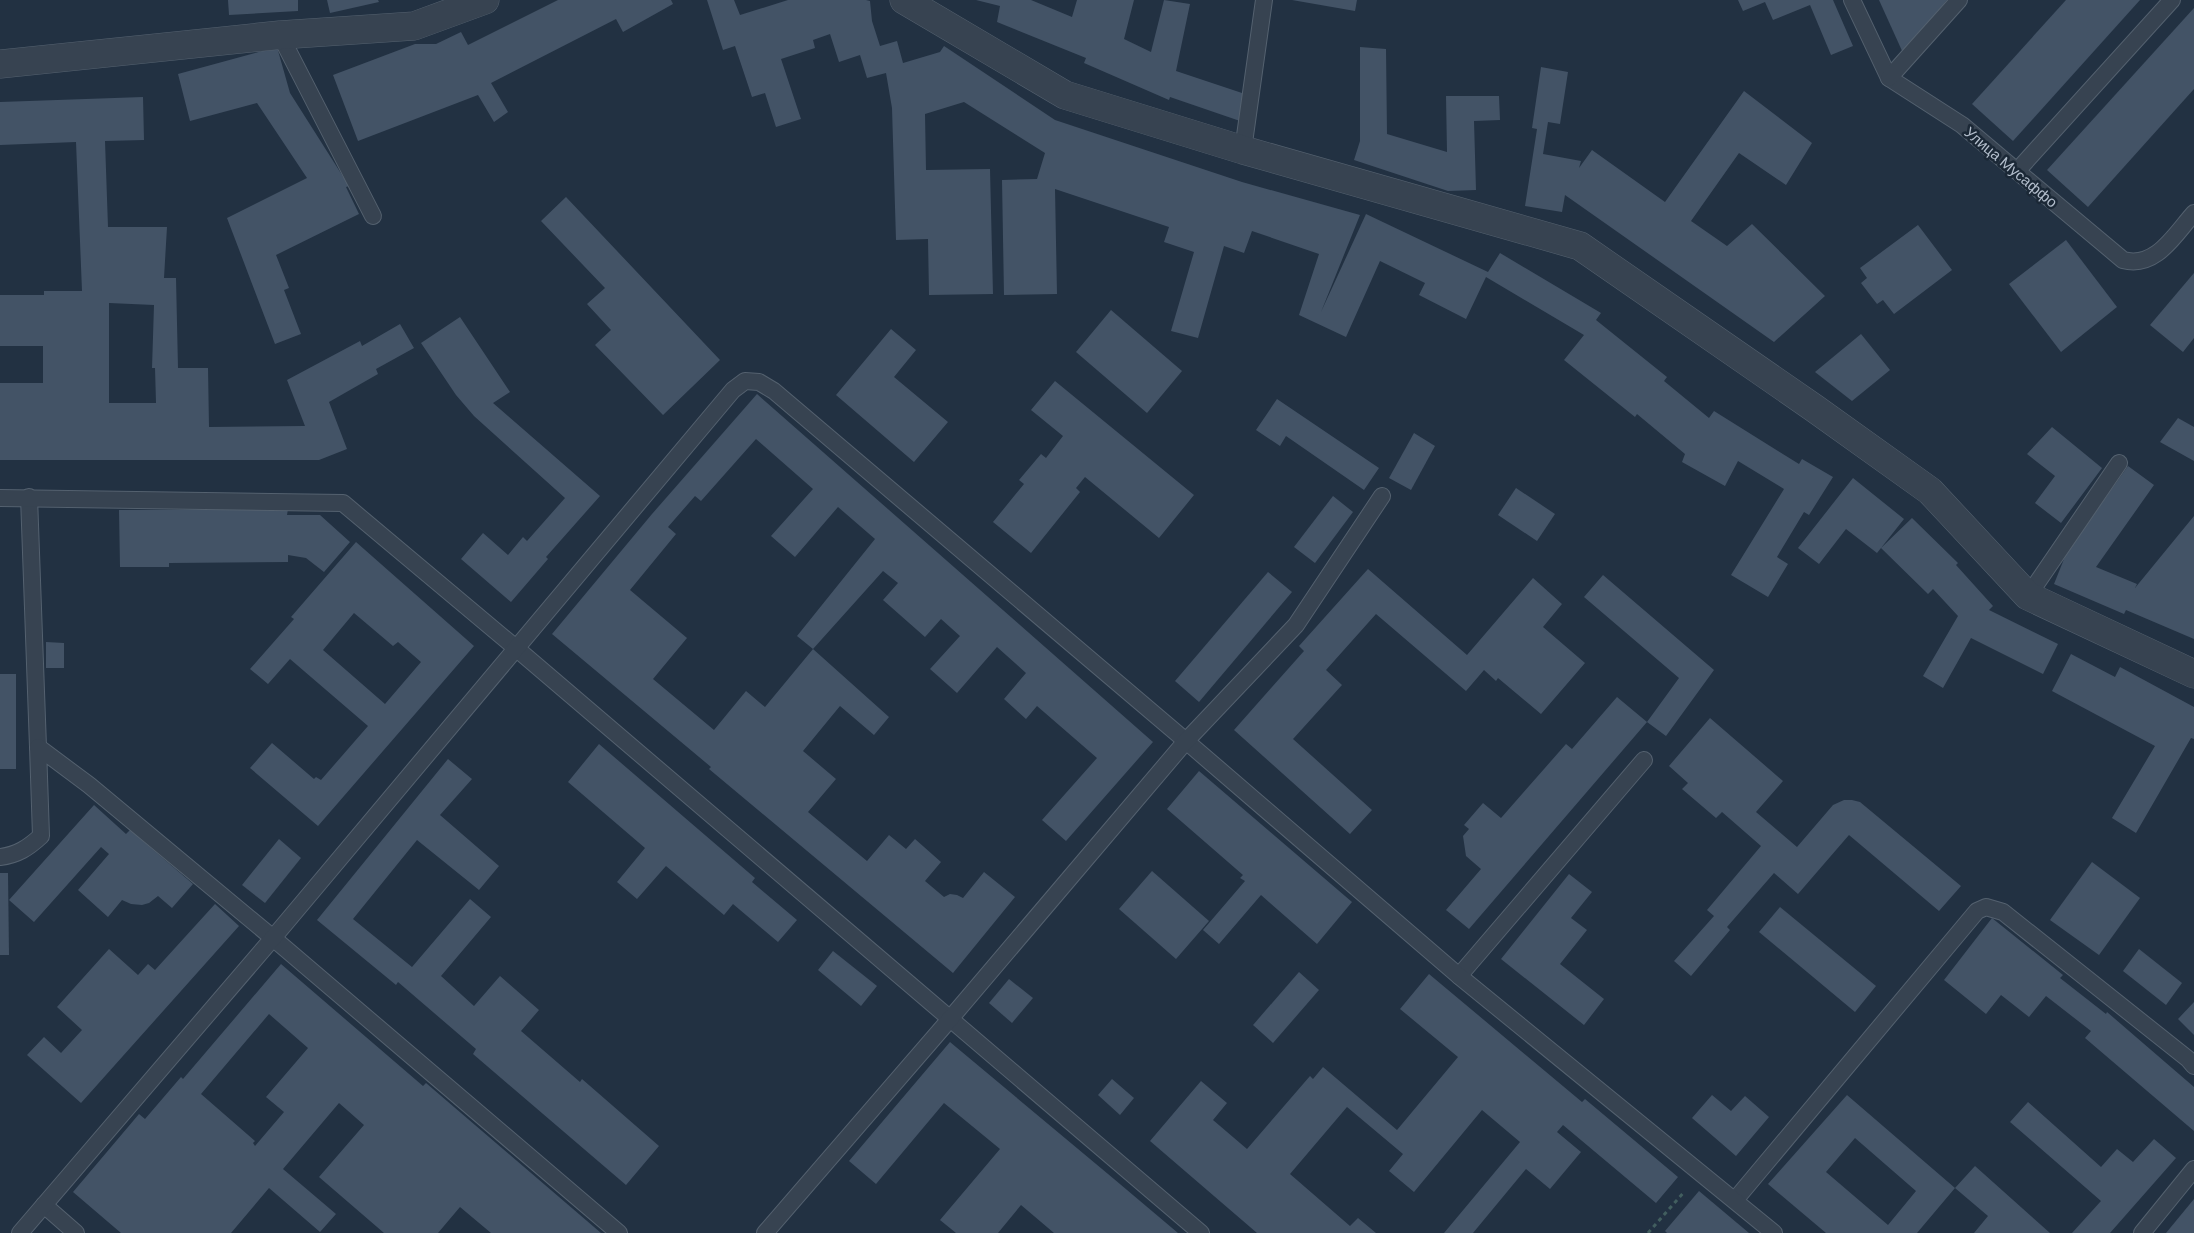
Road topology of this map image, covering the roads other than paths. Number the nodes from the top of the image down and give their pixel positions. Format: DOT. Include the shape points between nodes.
graph roads {
  1 [pos="485,0"];
  2 [pos="904,0"];
  3 [pos="1264,0"];
  4 [pos="1852,0"];
  5 [pos="1959,0"];
  6 [pos="2172,0"];
  7 [pos="280,35"];
  8 [pos="0,64"];
  9 [pos="1889,78"];
  10 [pos="1243,150"];
  11 [pos="2017,171"];
  12 [pos="2194,212"];
  13 [pos="373,216"];
  14 [pos="2119,463"];
  15 [pos="1382,496"];
  16 [pos="29,497"];
  17 [pos="0,498"];
  18 [pos="2028,596"];
  19 [pos="518,649"];
  20 [pos="2194,674"];
  21 [pos="1186,740"];
  22 [pos="38,747"];
  23 [pos="1644,760"];
  24 [pos="0,857"];
  25 [pos="273,938"];
  26 [pos="1459,976"];
  27 [pos="950,1019"];
  28 [pos="2194,1066"];
  29 [pos="2194,1169"];
  30 [pos="1735,1200"];
  31 [pos="44,1205"];
  32 [pos="20,1233"];
  33 [pos="76,1233"];
  34 [pos="619,1233"];
  35 [pos="765,1233"];
  36 [pos="1201,1233"];
  37 [pos="1774,1233"];
  38 [pos="2142,1233"];
  1 -- 7 [label="street" via="414,26"];
  2 -- 10 [label="street" via="1065,95"];
  3 -- 10 [label="lane"];
  4 -- 9 [label="lane"];
  5 -- 9 [label="lane"];
  6 -- 11 [label="lane"];
  7 -- 8 [label="street"];
  7 -- 13 [label="lane"];
  9 -- 11 [label="lane, Улица Mусаффо" via="1962,125"];
  10 -- 18 [label="street" via="1580,246 1930,491"];
  11 -- 12 [label="lane, Улица Mусаффо" via="2123,260 2133,263 2157,255"];
  14 -- 18 [label="lane"];
  15 -- 21 [label="lane" via="1296,625"];
  16 -- 17 [label="lane"];
  16 -- 19 [label="lane" via="342,503"];
  16 -- 22 [label="lane"];
  18 -- 20 [label="street"];
  19 -- 21 [label="lane" via="733,390 745,381 759,382 782,397"];
  19 -- 25 [label="lane"];
  19 -- 27 [label="lane"];
  21 -- 26 [label="lane"];
  21 -- 27 [label="lane"];
  22 -- 24 [label="lane" via="41,836 30,847"];
  22 -- 25 [label="lane" via="89,785"];
  23 -- 26 [label="lane"];
  25 -- 31 [label="lane"];
  25 -- 34 [label="lane"];
  26 -- 30 [label="lane"];
  27 -- 35 [label="lane"];
  27 -- 36 [label="lane"];
  28 -- 30 [label="lane" via="2003,912 1986,907 1977,911"];
  29 -- 38 [label="lane"];
  30 -- 37 [label="lane"];
  31 -- 32 [label="lane"];
  31 -- 33 [label="lane"];
}
